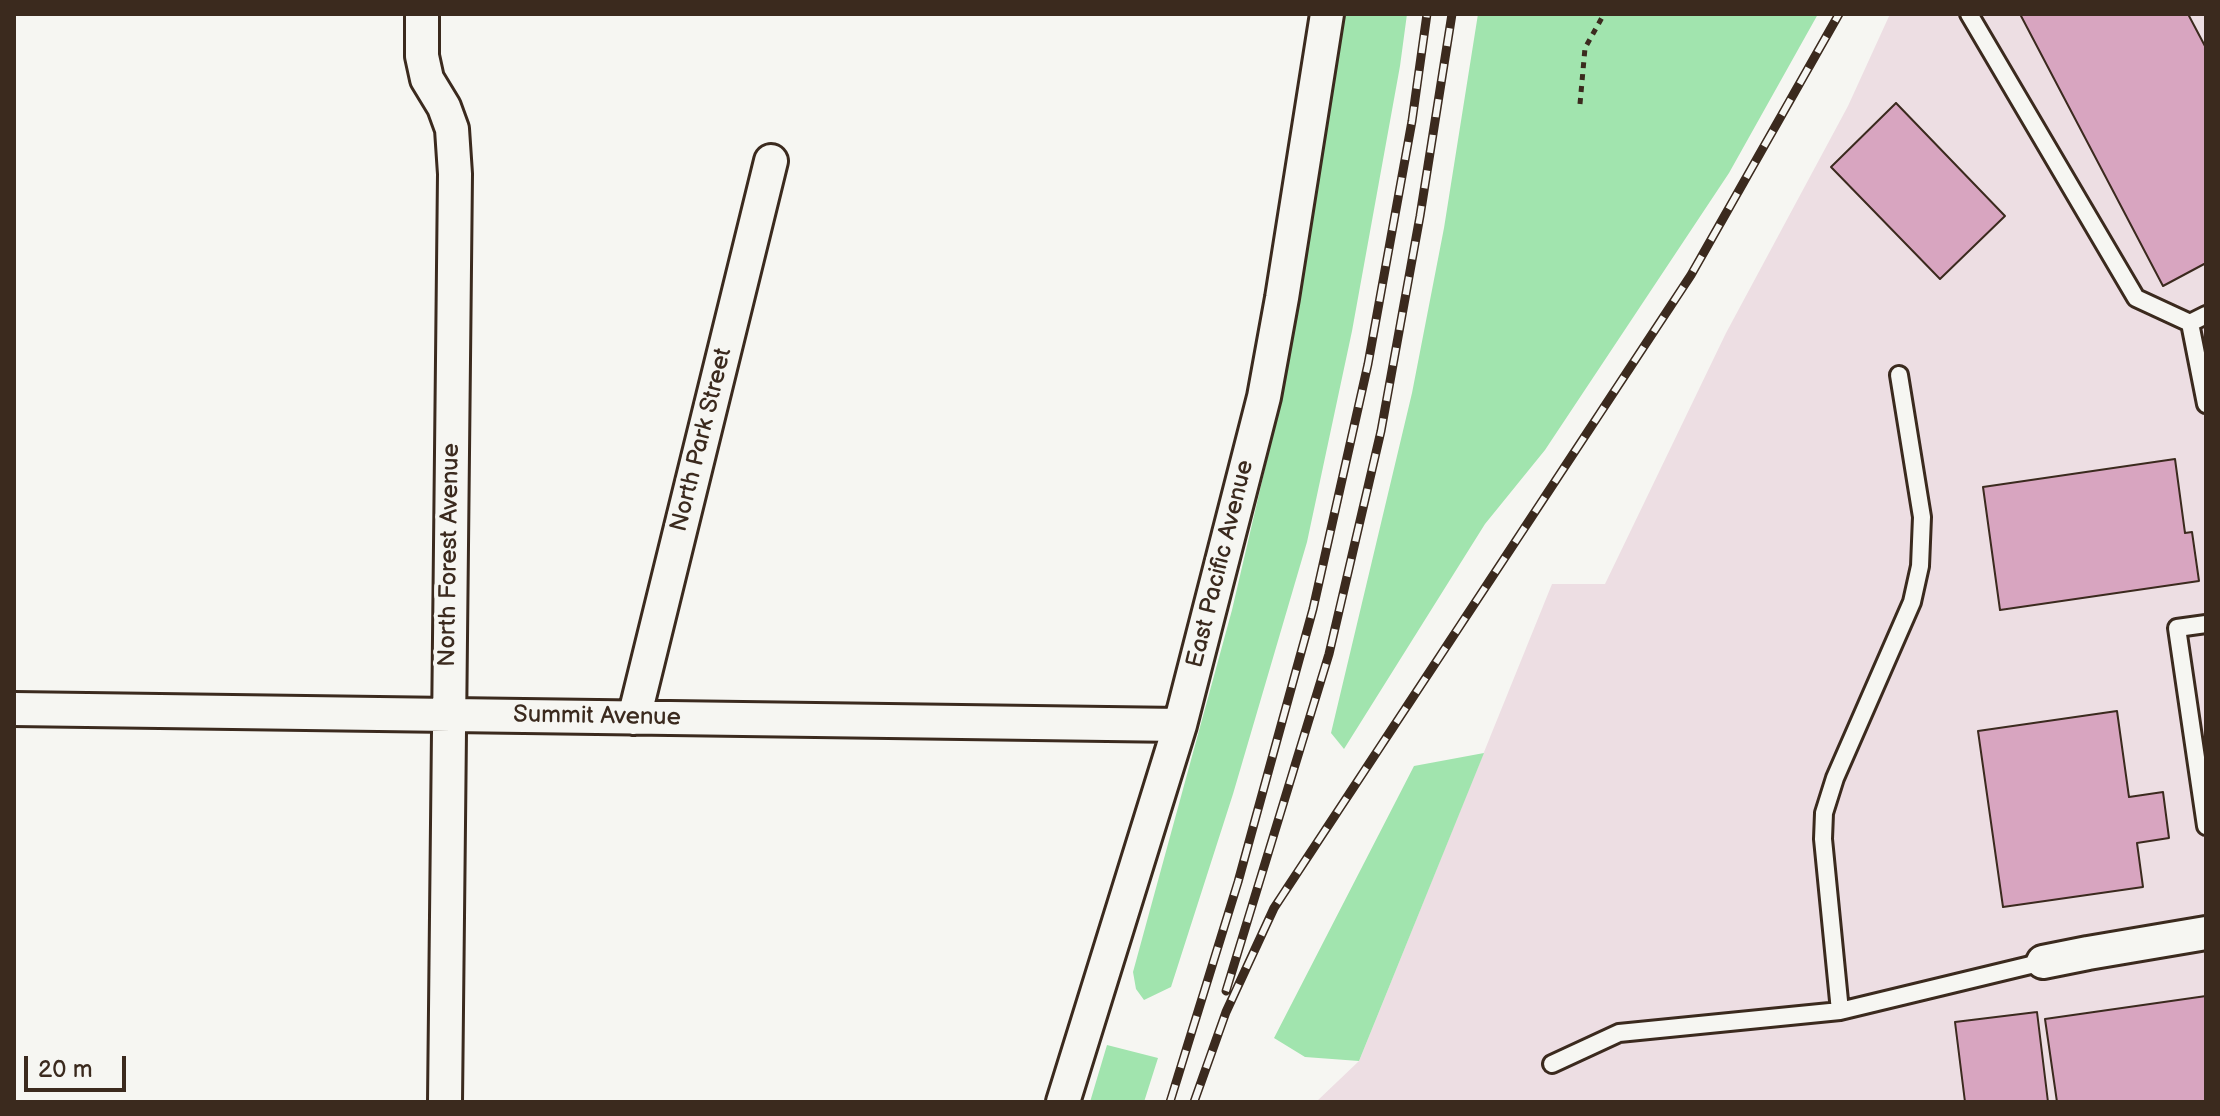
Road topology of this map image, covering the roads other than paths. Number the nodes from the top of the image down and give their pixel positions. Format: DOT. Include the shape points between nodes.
graph roads {
  1 [pos="422,14"];
  2 [pos="1327,14"];
  3 [pos="1969,14"];
  4 [pos="771,161"];
  5 [pos="2206,315"];
  6 [pos="2190,323"];
  7 [pos="1899,375"];
  8 [pos="2206,404"];
  9 [pos="2206,624"];
  10 [pos="14,709"];
  11 [pos="448,715"];
  12 [pos="634,718"];
  13 [pos="1180,725"];
  14 [pos="2206,826"];
  15 [pos="2206,933"];
  16 [pos="2043,962"];
  17 [pos="1840,1011"];
  18 [pos="1552,1064"];
  19 [pos="445,1102"];
  20 [pos="1063,1102"];
  1 -- 11 [label="street, North Forest Avenue" via="427,79 444,107 454,149"];
  2 -- 13 [label="street, East Pacific Avenue" via="1264,397"];
  3 -- 6 [label="lane" via="2136,298"];
  4 -- 12 [label="street, North Park Street"];
  5 -- 6 [label="lane"];
  6 -- 8 [label="lane"];
  7 -- 17 [label="lane" via="1922,517 1920,566 1912,602 1824,813"];
  9 -- 14 [label="lane" via="2177,628"];
  10 -- 11 [label="street, Summit Avenue"];
  11 -- 12 [label="street, Summit Avenue"];
  11 -- 19 [label="street, North Forest Avenue"];
  12 -- 13 [label="street, Summit Avenue"];
  13 -- 20 [label="street, East Pacific Avenue"];
  15 -- 16 [label="street"];
  16 -- 17 [label="lane"];
  17 -- 18 [label="lane" via="1619,1033"];
}
